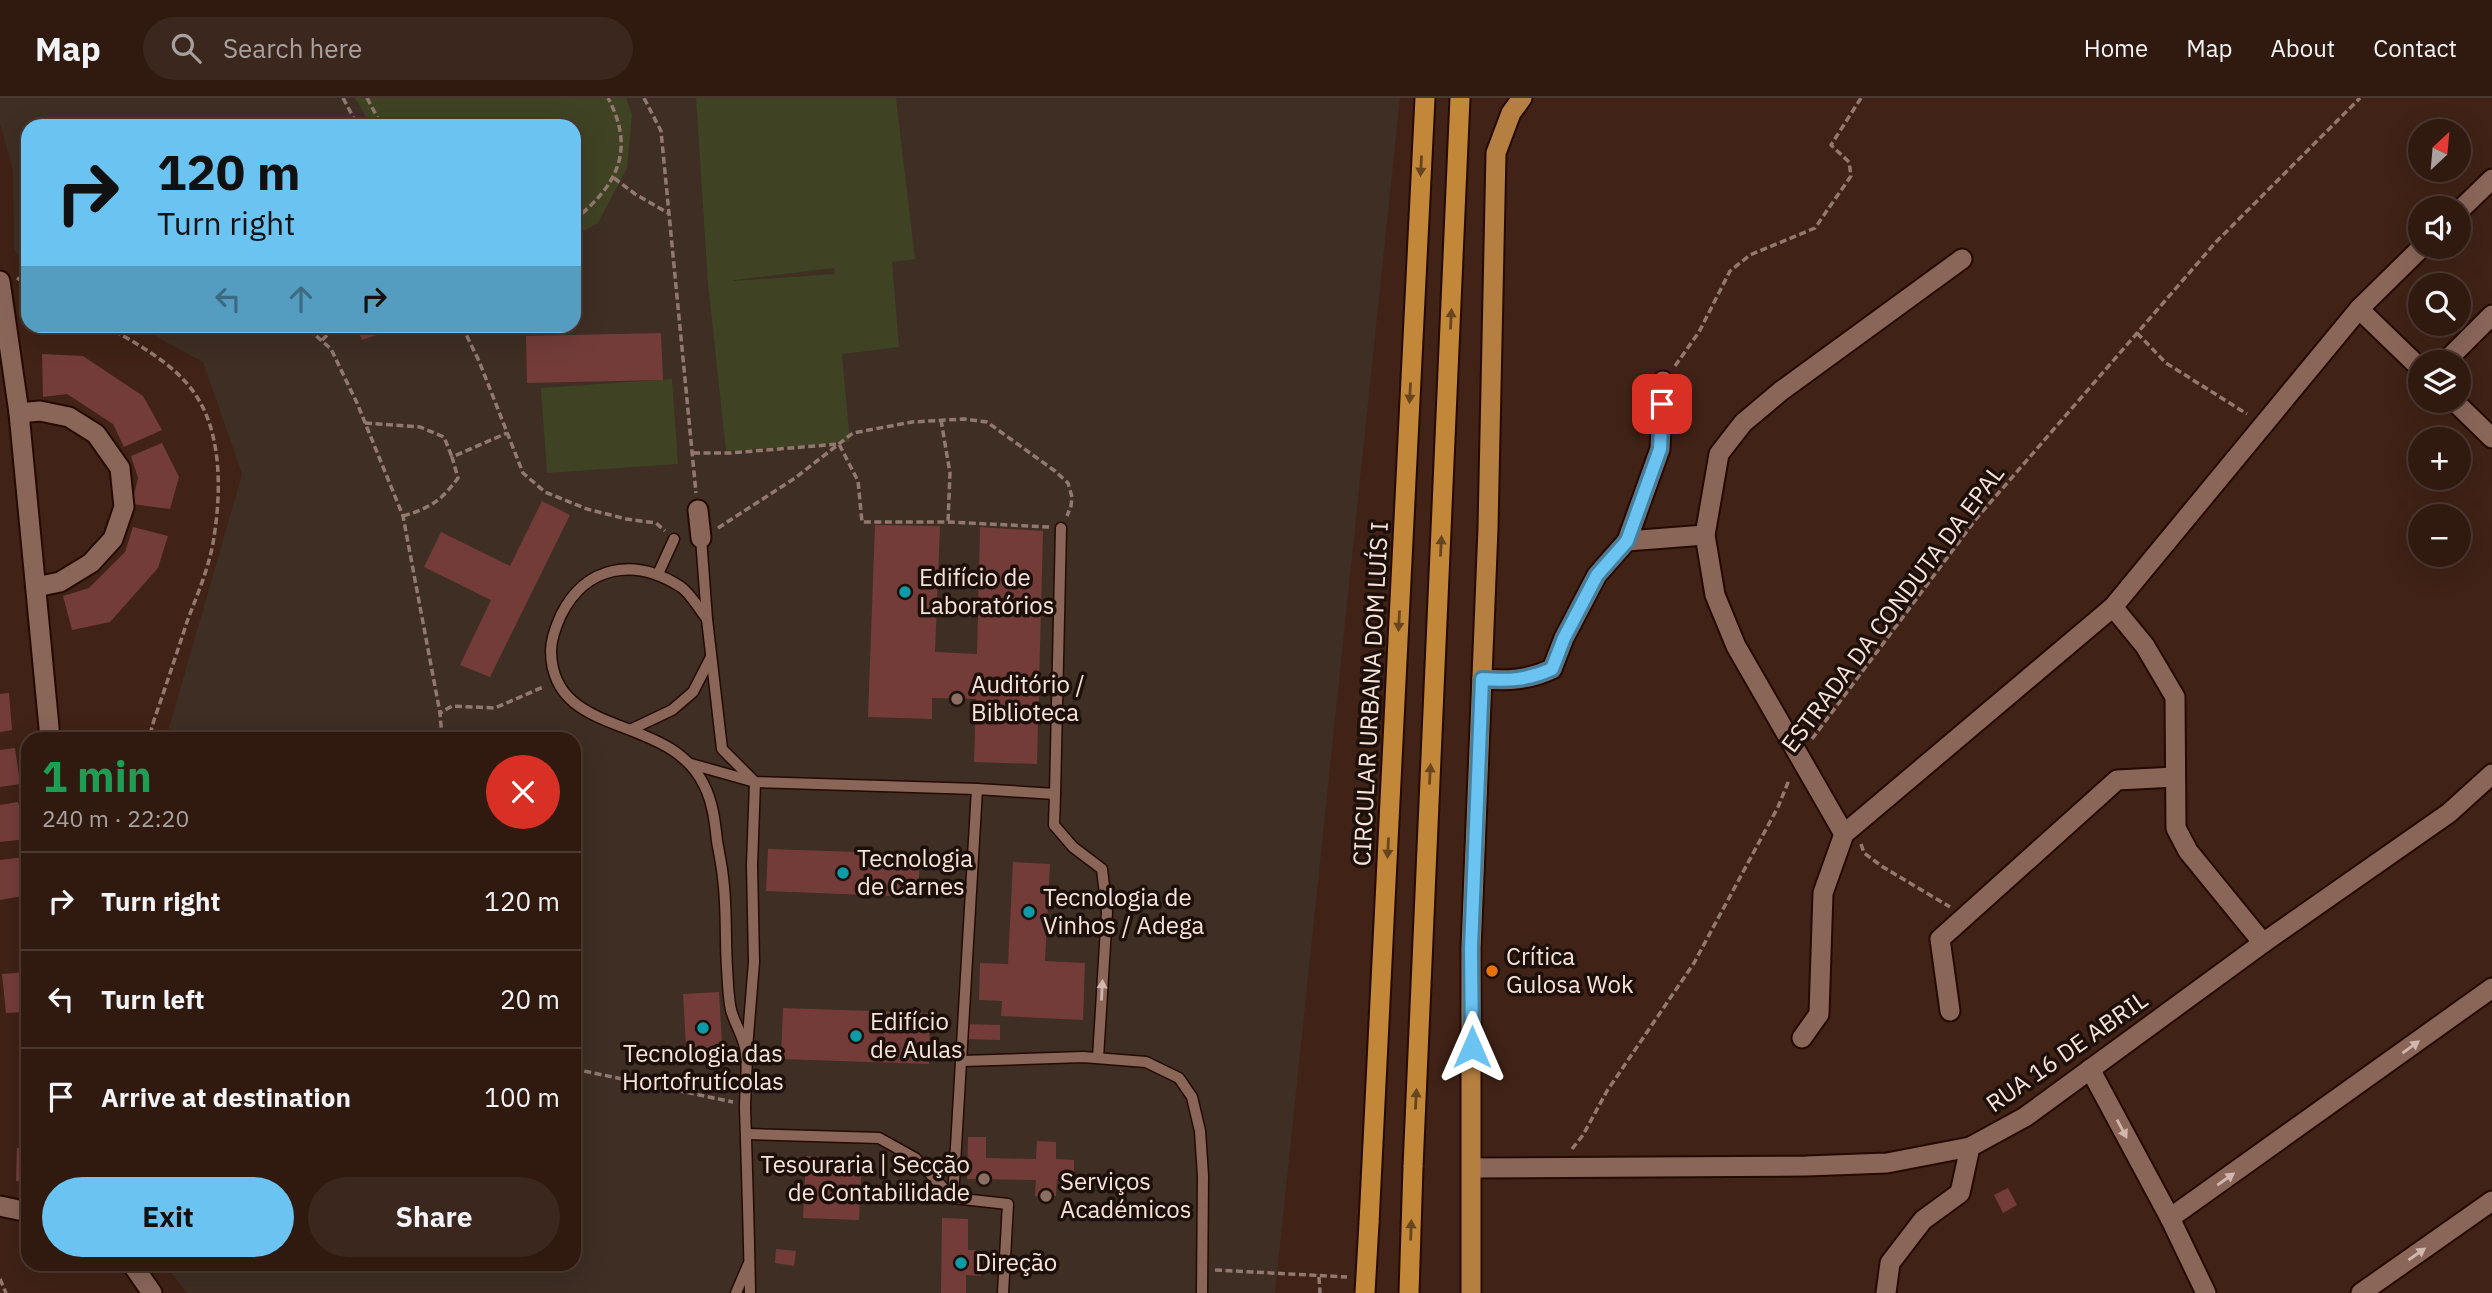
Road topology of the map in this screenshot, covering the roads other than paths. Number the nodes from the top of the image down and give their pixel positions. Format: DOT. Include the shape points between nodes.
graph roads {
  1 [pos="1425,98"];
  2 [pos="1461,98"];
  3 [pos="1522,98"];
  4 [pos="2492,178"];
  5 [pos="2471,199"];
  6 [pos="1962,259"];
  7 [pos="2411,259"];
  8 [pos="0,281"];
  9 [pos="2359,309"];
  10 [pos="2492,315"];
  11 [pos="2457,350"];
  12 [pos="2408,356"];
  13 [pos="0,364"];
  14 [pos="1663,381"];
  15 [pos="15,389"];
  16 [pos="19,413"];
  17 [pos="2466,413"];
  18 [pos="2492,438"];
  19 [pos="698,510"];
  20 [pos="1061,528"];
  21 [pos="1706,535"];
  22 [pos="701,538"];
  23 [pos="674,539"];
  24 [pos="1627,541"];
  25 [pos="658,574"];
  26 [pos="36,587"];
  27 [pos="2113,607"];
  28 [pos="707,619"];
  29 [pos="711,656"];
  30 [pos="1482,679"];
  31 [pos="632,729"];
  32 [pos="49,732"];
  33 [pos="691,764"];
  34 [pos="2492,774"];
  35 [pos="2175,777"];
  36 [pos="755,782"];
  37 [pos="977,789"];
  38 [pos="1055,794"];
  39 [pos="1844,834"];
  40 [pos="2263,943"];
  41 [pos="2492,988"];
  42 [pos="1950,1011"];
  43 [pos="1802,1038"];
  44 [pos="747,1052"];
  45 [pos="1098,1058"];
  46 [pos="962,1061"];
  47 [pos="2090,1069"];
  48 [pos="747,1134"];
  49 [pos="1970,1147"];
  50 [pos="1472,1168"];
  51 [pos="953,1198"];
  52 [pos="2492,1201"];
  53 [pos="0,1206"];
  54 [pos="21,1210"];
  55 [pos="2170,1218"];
  56 [pos="750,1261"];
  57 [pos="137,1271"];
  58 [pos="152,1293"];
  59 [pos="736,1293"];
  60 [pos="750,1293"];
  61 [pos="1003,1293"];
  62 [pos="1202,1293"];
  63 [pos="1365,1293"];
  64 [pos="1409,1293"];
  65 [pos="1471,1293"];
  66 [pos="1886,1293"];
  67 [pos="2206,1293"];
  68 [pos="2361,1293"];
  1 -- 63 [label="highway, CIRCULAR URBANA DOM LUÍS I, one-way, bridge"];
  64 -- 2 [label="highway, one-way, bridge"];
  3 -- 30 [label="main road" via="1511,113 1496,153"];
  4 -- 5 [label="street"];
  6 -- 21 [label="street" via="1743,423 1719,454"];
  7 -- 9 [label="street"];
  8 -- 15 [label="street"];
  9 -- 12 [label="street"];
  9 -- 27 [label="street"];
  10 -- 11 [label="street"];
  13 -- 15 [label="street"];
  14 -- 24 [label="street" via="1660,449"];
  15 -- 16 [label="street"];
  16 -- 26 [label="street"];
  16 -- 26 [label="street" via="69,416 96,434 120,468 124,507 113,539 91,563 60,582"];
  17 -- 18 [label="street"];
  19 -- 22 [label="street"];
  20 -- 38 [label="lane"];
  21 -- 24 [label="street"];
  21 -- 39 [label="street" via="1715,595 1736,646"];
  22 -- 28 [label="lane"];
  23 -- 25 [label="lane"];
  24 -- 30 [label="street" via="1597,575 1552,669 1510,681"];
  25 -- 28 [label="lane" via="684,588"];
  25 -- 31 [label="lane" via="632,569 604,573 581,586 555,627 551,649 553,668 568,696 592,715"];
  26 -- 32 [label="street"];
  27 -- 35 [label="street" via="2145,646 2175,697"];
  27 -- 39 [label="street"];
  28 -- 29 [label="lane"];
  29 -- 31 [label="lane" via="693,692 672,710"];
  29 -- 36 [label="lane" via="722,749"];
  30 -- 50 [label="main road" via="1471,948"];
  31 -- 33 [label="lane" via="676,750"];
  33 -- 36 [label="lane"];
  33 -- 44 [label="lane" via="713,809 723,878 731,1008"];
  34 -- 40 [label="street, RUA 16 DE ABRIL" via="2449,813"];
  35 -- 40 [label="street" via="2176,828 2188,851"];
  35 -- 42 [label="street" via="2117,780 1940,939"];
  36 -- 37 [label="lane"];
  36 -- 44 [label="lane" via="754,962"];
  37 -- 38 [label="lane"];
  37 -- 46 [label="lane"];
  45 -- 38 [label="lane, one-way" via="1107,912 1102,869 1054,825"];
  39 -- 43 [label="street" via="1822,892 1819,1014"];
  40 -- 47 [label="street, RUA 16 DE ABRIL"];
  55 -- 41 [label="street, one-way"];
  44 -- 48 [label="lane"];
  45 -- 46 [label="lane"];
  45 -- 62 [label="lane" via="1146,1062 1179,1078 1192,1097 1201,1142"];
  46 -- 51 [label="lane"];
  47 -- 49 [label="street, RUA 16 DE ABRIL" via="2025,1116"];
  47 -- 55 [label="street, one-way"];
  48 -- 51 [label="lane" via="879,1138 915,1158"];
  48 -- 56 [label="lane"];
  49 -- 50 [label="street, RUA 16 DE ABRIL" via="1887,1163"];
  49 -- 66 [label="street" via="1960,1193 1923,1220 1890,1264"];
  50 -- 65 [label="main road"];
  51 -- 61 [label="lane" via="1008,1204"];
  68 -- 52 [label="street, one-way"];
  53 -- 54 [label="street"];
  55 -- 67 [label="street"];
  56 -- 59 [label="lane"];
  56 -- 60 [label="lane"];
  57 -- 58 [label="street"];
}
